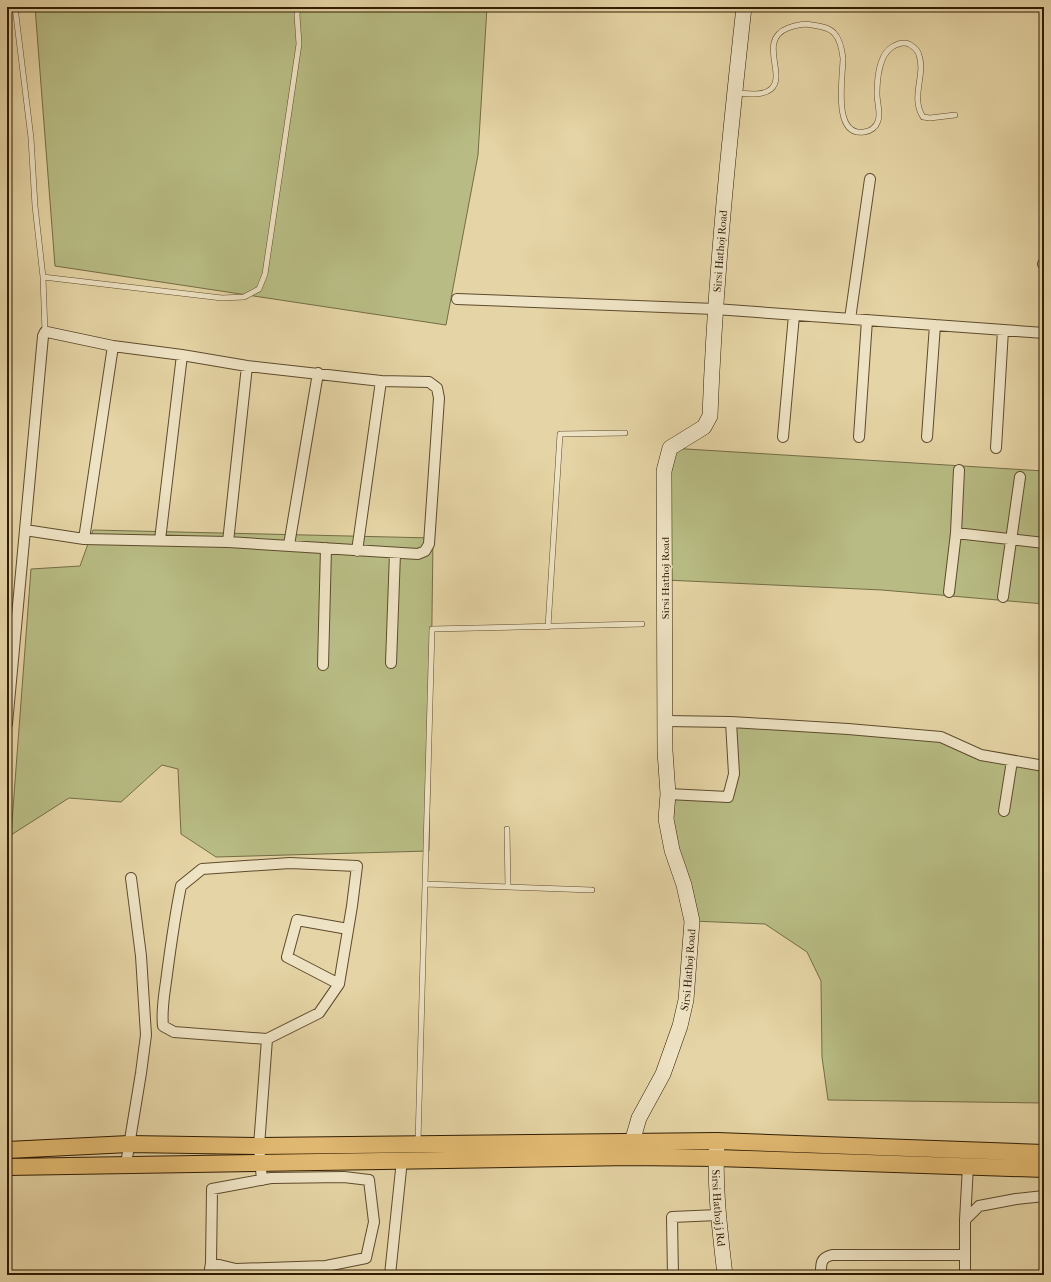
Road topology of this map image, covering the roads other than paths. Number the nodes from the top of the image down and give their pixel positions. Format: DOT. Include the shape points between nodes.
graph roads {
  1 [pos="15,7"];
  2 [pos="298,7"];
  3 [pos="744,7"];
  4 [pos="734,92"];
  5 [pos="955,115"];
  6 [pos="870,179"];
  7 [pos="43,277"];
  8 [pos="457,298"];
  9 [pos="715,309"];
  10 [pos="794,315"];
  11 [pos="850,319"];
  12 [pos="867,320"];
  13 [pos="935,325"];
  14 [pos="1003,330"];
  15 [pos="45,332"];
  16 [pos="1044,333"];
  17 [pos="113,346"];
  18 [pos="182,355"];
  19 [pos="247,366"];
  20 [pos="318,373"];
  21 [pos="381,381"];
  22 [pos="625,433"];
  23 [pos="783,437"];
  24 [pos="859,437"];
  25 [pos="927,437"];
  26 [pos="996,448"];
  27 [pos="959,470"];
  28 [pos="1020,477"];
  29 [pos="25,530"];
  30 [pos="956,533"];
  31 [pos="1011,538"];
  32 [pos="84,539"];
  33 [pos="160,540"];
  34 [pos="228,542"];
  35 [pos="1044,543"];
  36 [pos="289,545"];
  37 [pos="326,548"];
  38 [pos="357,551"];
  39 [pos="395,553"];
  40 [pos="949,592"];
  41 [pos="1002,597"];
  42 [pos="12,613"];
  43 [pos="642,624"];
  44 [pos="548,627"];
  45 [pos="391,663"];
  46 [pos="323,666"];
  47 [pos="665,721"];
  48 [pos="731,722"];
  49 [pos="7,724"];
  50 [pos="1012,761"];
  51 [pos="1044,766"];
  52 [pos="668,794"];
  53 [pos="1004,810"];
  54 [pos="507,829"];
  55 [pos="131,878"];
  56 [pos="425,884"];
  57 [pos="508,887"];
  58 [pos="592,890"];
  59 [pos="348,929"];
  60 [pos="339,984"];
  61 [pos="268,1039"];
  62 [pos="717,1141"];
  63 [pos="129,1144"];
  64 [pos="631,1149"];
  65 [pos="7,1150"];
  66 [pos="418,1152"];
  67 [pos="1044,1153"];
  68 [pos="259,1154"];
  69 [pos="716,1158"];
  70 [pos="402,1160"];
  71 [pos="126,1164"];
  72 [pos="968,1166"];
  73 [pos="7,1167"];
  74 [pos="1044,1169"];
  75 [pos="262,1180"];
  76 [pos="1044,1196"];
  77 [pos="718,1215"];
  78 [pos="965,1220"];
  79 [pos="965,1255"];
  80 [pos="211,1264"];
  81 [pos="311,1271"];
  82 [pos="251,1272"];
  83 [pos="209,1275"];
  84 [pos="390,1275"];
  85 [pos="673,1275"];
  86 [pos="725,1275"];
  87 [pos="821,1275"];
  88 [pos="965,1275"];
  1 -- 7 [label="lane" via="31,138"];
  2 -- 7 [label="lane" via="299,44 265,274 259,289 244,297 222,298"];
  3 -- 4 [label="street, Sirsi Hathoj Road"];
  4 -- 5 [label="lane" via="755,94 772,89 776,70 773,49 775,39 783,30 795,25 810,24 834,32 839,42 843,57 842,112 845,123 852,130 864,132 873,129 878,122 877,95 882,63 888,50 896,44 907,43 914,47 919,55 917,103 923,117"];
  4 -- 9 [label="street, Sirsi Hathoj Road"];
  6 -- 11 [label="street"];
  7 -- 15 [label="lane"];
  8 -- 9 [label="street"];
  9 -- 10 [label="street"];
  9 -- 47 [label="street, Sirsi Hathoj Road" via="710,416 704,427 670,448 664,471"];
  10 -- 11 [label="street"];
  10 -- 23 [label="street"];
  11 -- 12 [label="street"];
  12 -- 13 [label="street"];
  12 -- 24 [label="street"];
  13 -- 14 [label="street"];
  13 -- 25 [label="street"];
  14 -- 16 [label="street"];
  14 -- 26 [label="street"];
  15 -- 17 [label="street"];
  15 -- 29 [label="street"];
  17 -- 18 [label="street"];
  17 -- 32 [label="street"];
  18 -- 19 [label="street"];
  18 -- 33 [label="street"];
  19 -- 20 [label="street"];
  19 -- 34 [label="street"];
  20 -- 21 [label="street"];
  20 -- 36 [label="street"];
  21 -- 38 [label="street"];
  21 -- 39 [label="street" via="429,382 437,388 439,398 429,544 425,552 418,554"];
  22 -- 44 [label="lane" via="560,434"];
  27 -- 30 [label="street"];
  28 -- 31 [label="street"];
  29 -- 32 [label="street"];
  29 -- 42 [label="street"];
  30 -- 31 [label="street"];
  30 -- 40 [label="street"];
  31 -- 35 [label="street"];
  31 -- 41 [label="street"];
  32 -- 33 [label="street"];
  33 -- 34 [label="street"];
  34 -- 36 [label="street"];
  36 -- 37 [label="street"];
  37 -- 38 [label="street"];
  37 -- 46 [label="street"];
  38 -- 39 [label="street"];
  39 -- 45 [label="street"];
  42 -- 49 [label="street"];
  43 -- 44 [label="lane"];
  44 -- 56 [label="lane" via="432,629"];
  47 -- 48 [label="street"];
  47 -- 52 [label="street, Sirsi Hathoj Road"];
  48 -- 50 [label="street" via="941,737 981,755"];
  48 -- 52 [label="street" via="734,774 728,797"];
  50 -- 51 [label="street"];
  50 -- 53 [label="street"];
  52 -- 64 [label="street, Sirsi Hathoj Road" via="666,818 672,850 684,885 692,921 686,1000 663,1074 639,1118"];
  54 -- 57 [label="lane"];
  55 -- 63 [label="street" via="142,956 146,1035"];
  56 -- 57 [label="lane"];
  56 -- 66 [label="lane"];
  57 -- 58 [label="lane"];
  59 -- 60 [label="street"];
  59 -- 60 [label="street" via="297,920 288,957"];
  59 -- 61 [label="street" via="357,866 290,863 202,869 181,886 164,992 163,1026 174,1032"];
  60 -- 61 [label="street" via="319,1013"];
  61 -- 68 [label="street"];
  62 -- 64 [label="main road"];
  62 -- 67 [label="main road"];
  62 -- 69 [label="street, Sirsi Hathoj j Rd"];
  63 -- 65 [label="main road"];
  63 -- 68 [label="main road"];
  63 -- 71 [label="street"];
  64 -- 66 [label="main road"];
  64 -- 69 [label="main road"];
  66 -- 68 [label="main road"];
  66 -- 70 [label="main road"];
  68 -- 70 [label="main road"];
  68 -- 71 [label="main road"];
  68 -- 75 [label="street"];
  69 -- 72 [label="main road"];
  69 -- 77 [label="street, Sirsi Hathoj j Rd"];
  70 -- 84 [label="street"];
  71 -- 73 [label="main road"];
  72 -- 74 [label="main road"];
  72 -- 78 [label="street"];
  75 -- 80 [label="street" via="212,1189"];
  75 -- 81 [label="street" via="344,1177 369,1180 374,1222 366,1258"];
  76 -- 78 [label="street" via="979,1206"];
  77 -- 85 [label="street" via="672,1217"];
  77 -- 86 [label="street, Sirsi Hathoj j Rd"];
  78 -- 79 [label="street"];
  79 -- 87 [label="street" via="832,1255 821,1262"];
  79 -- 88 [label="street"];
  80 -- 82 [label="street"];
  80 -- 83 [label="street"];
  81 -- 82 [label="street"];
}
